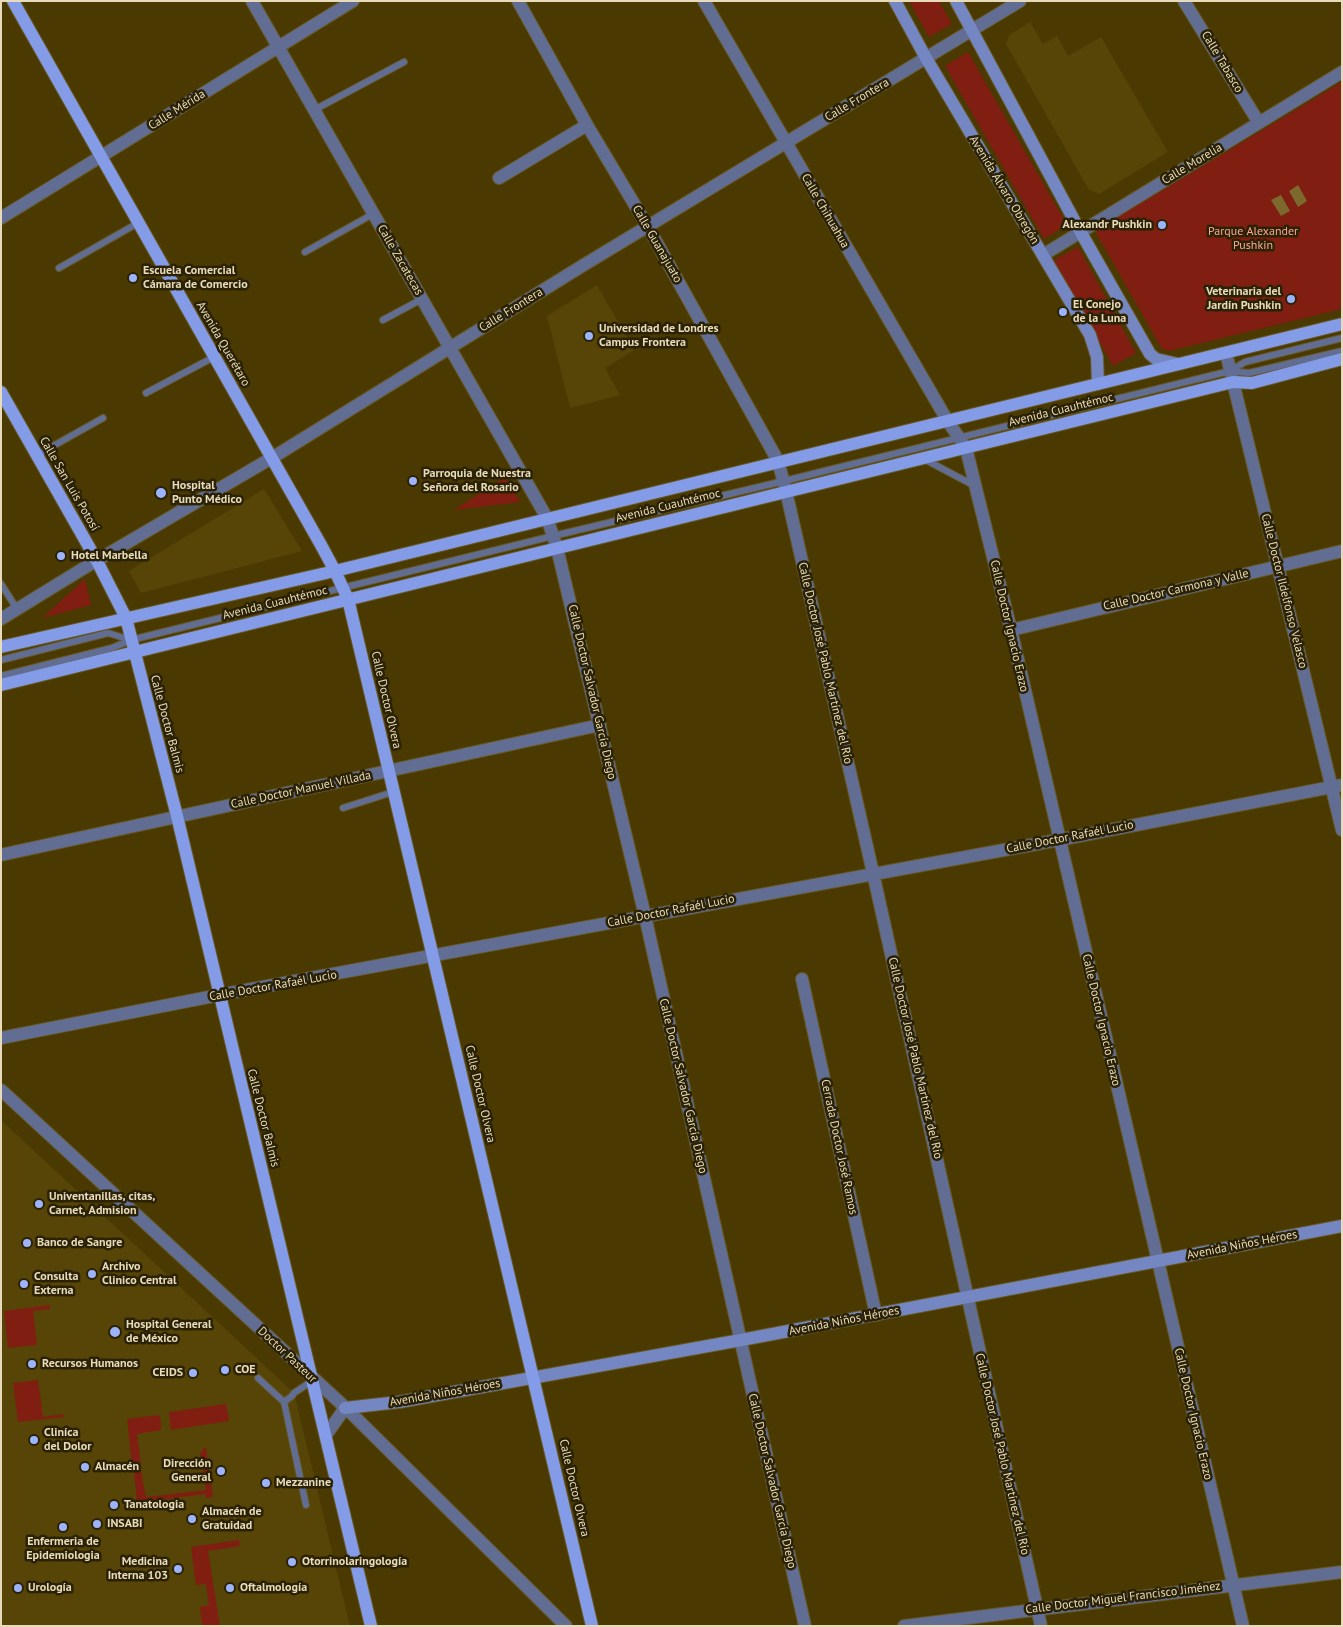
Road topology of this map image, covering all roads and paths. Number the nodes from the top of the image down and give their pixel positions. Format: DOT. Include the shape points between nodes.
graph roads {
  1 [pos="13,1"];
  2 [pos="252,1"];
  3 [pos="353,1"];
  4 [pos="518,1"];
  5 [pos="704,1"];
  6 [pos="895,1"];
  7 [pos="956,1"];
  8 [pos="1020,1"];
  9 [pos="1184,1"];
  10 [pos="972,30"];
  11 [pos="279,48"];
  12 [pos="926,58"];
  13 [pos="404,62"];
  14 [pos="1342,72"];
  15 [pos="314,110"];
  16 [pos="1259,123"];
  17 [pos="588,125"];
  18 [pos="786,144"];
  19 [pos="101,157"];
  20 [pos="499,178"];
  21 [pos="373,214"];
  22 [pos="1,218"];
  23 [pos="138,223"];
  24 [pos="648,227"];
  25 [pos="1080,231"];
  26 [pos="305,252"];
  27 [pos="1042,255"];
  28 [pos="59,268"];
  29 [pos="422,299"];
  30 [pos="383,320"];
  31 [pos="1342,324"];
  32 [pos="1342,338"];
  33 [pos="450,348"];
  34 [pos="1342,351"];
  35 [pos="1226,353"];
  36 [pos="214,357"];
  37 [pos="1342,359"];
  38 [pos="1178,364"];
  39 [pos="1232,376"];
  40 [pos="1098,384"];
  41 [pos="1,392"];
  42 [pos="146,394"];
  43 [pos="103,418"];
  44 [pos="947,420"];
  45 [pos="963,443"];
  46 [pos="38,455"];
  47 [pos="272,458"];
  48 [pos="923,458"];
  49 [pos="778,461"];
  50 [pos="785,486"];
  51 [pos="976,487"];
  52 [pos="547,518"];
  53 [pos="555,542"];
  54 [pos="1342,551"];
  55 [pos="97,560"];
  56 [pos="1279,566"];
  57 [pos="335,571"];
  58 [pos="1,584"];
  59 [pos="345,594"];
  60 [pos="17,609"];
  61 [pos="126,618"];
  62 [pos="1,619"];
  63 [pos="1011,630"];
  64 [pos="131,640"];
  65 [pos="1,646"];
  66 [pos="134,652"];
  67 [pos="1,660"];
  68 [pos="1,676"];
  69 [pos="1,685"];
  70 [pos="600,725"];
  71 [pos="388,771"];
  72 [pos="1337,786"];
  73 [pos="394,792"];
  74 [pos="343,808"];
  75 [pos="177,816"];
  76 [pos="1342,830"];
  77 [pos="1058,840"];
  78 [pos="1,855"];
  79 [pos="873,873"];
  80 [pos="644,916"];
  81 [pos="433,956"];
  82 [pos="802,979"];
  83 [pos="219,995"];
  84 [pos="1,1038"];
  85 [pos="1,1090"];
  86 [pos="1342,1226"];
  87 [pos="1158,1261"];
  88 [pos="968,1298"];
  89 [pos="876,1315"];
  90 [pos="740,1340"];
  91 [pos="258,1378"];
  92 [pos="533,1378"];
  93 [pos="314,1380"];
  94 [pos="284,1402"];
  95 [pos="345,1408"];
  96 [pos="326,1435"];
  97 [pos="306,1504"];
  98 [pos="1342,1572"];
  99 [pos="1233,1584"];
  100 [pos="1037,1609"];
  101 [pos="371,1626"];
  102 [pos="566,1626"];
  103 [pos="592,1626"];
  104 [pos="805,1626"];
  105 [pos="904,1626"];
  106 [pos="1041,1626"];
  107 [pos="1243,1626"];
  1 -- 19 [label="main road, Avenida Querétaro"];
  2 -- 11 [label="street, Calle Zacatecas"];
  3 -- 11 [label="street, Calle Mérida"];
  4 -- 17 [label="street, Calle Guanajuato"];
  5 -- 18 [label="street, Calle Chihuahua"];
  6 -- 12 [label="main road, Avenida Álvaro Obregón"];
  7 -- 10 [label="main road"];
  8 -- 10 [label="street, Calle Frontera"];
  9 -- 16 [label="street, Calle Tabasco"];
  10 -- 12 [label="street, Calle Frontera"];
  10 -- 25 [label="main road"];
  11 -- 15 [label="street, Calle Zacatecas"];
  11 -- 19 [label="street, Calle Mérida"];
  12 -- 18 [label="street, Calle Frontera"];
  12 -- 27 [label="main road, Avenida Álvaro Obregón"];
  13 -- 15 [label="lane"];
  14 -- 16 [label="street, Calle Morelia"];
  15 -- 21 [label="street, Calle Zacatecas"];
  16 -- 25 [label="street, Calle Morelia"];
  17 -- 20 [label="street"];
  17 -- 24 [label="street, Calle Guanajuato"];
  18 -- 24 [label="street, Calle Frontera"];
  18 -- 44 [label="street, Calle Chihuahua"];
  19 -- 22 [label="street, Calle Mérida"];
  19 -- 23 [label="main road, Avenida Querétaro"];
  21 -- 26 [label="lane"];
  21 -- 29 [label="street, Calle Zacatecas"];
  23 -- 28 [label="lane"];
  23 -- 36 [label="main road, Avenida Querétaro"];
  24 -- 33 [label="street, Calle Frontera"];
  24 -- 49 [label="street, Calle Guanajuato"];
  25 -- 27 [label="street, Calle Morelia"];
  25 -- 38 [label="main road" via="1150,354 1156,359"];
  27 -- 40 [label="main road, Avenida Álvaro Obregón" via="1095,347"];
  29 -- 30 [label="lane"];
  29 -- 33 [label="street, Calle Zacatecas"];
  31 -- 35 [label="main road, Avenida Cuauhtémoc"];
  32 -- 39 [label="lane" via="1245,362"];
  33 -- 47 [label="street, Calle Frontera"];
  33 -- 52 [label="street, Calle Zacatecas"];
  34 -- 39 [label="lane"];
  35 -- 38 [label="main road, Avenida Cuauhtémoc"];
  35 -- 39 [label="street, Calle Doctor Ildelfonso Velasco"];
  36 -- 42 [label="lane"];
  36 -- 47 [label="main road, Avenida Querétaro"];
  37 -- 39 [label="main road, Avenida Cuauhtémoc" via="1252,383"];
  38 -- 40 [label="main road, Avenida Cuauhtémoc"];
  39 -- 45 [label="main road, Avenida Cuauhtémoc"];
  39 -- 56 [label="street, Calle Doctor Ildelfonso Velasco"];
  40 -- 44 [label="main road, Avenida Cuauhtémoc"];
  41 -- 46 [label="main road, Calle San Luis Potosí"];
  43 -- 46 [label="lane"];
  44 -- 45 [label="street, Calle Doctor Ignacio Erazo"];
  44 -- 49 [label="main road, Avenida Cuauhtémoc"];
  45 -- 48 [label="main road, Avenida Cuauhtémoc"];
  45 -- 50 [label="lane"];
  45 -- 51 [label="street, Calle Doctor Ignacio Erazo"];
  46 -- 55 [label="main road, Calle San Luis Potosí"];
  47 -- 55 [label="street, Calle Frontera"];
  47 -- 57 [label="main road, Avenida Querétaro"];
  48 -- 50 [label="main road, Avenida Cuauhtémoc"];
  48 -- 51 [label="lane"];
  49 -- 50 [label="street, Calle Guanajuato"];
  49 -- 52 [label="main road, Avenida Cuauhtémoc"];
  50 -- 53 [label="main road, Avenida Cuauhtémoc"];
  50 -- 79 [label="street, Calle Doctor José Pablo Martínez del Río"];
  51 -- 63 [label="street, Calle Doctor Ignacio Erazo"];
  52 -- 53 [label="street, Calle Doctor Salvador García Diego"];
  52 -- 57 [label="main road, Avenida Cuauhtémoc"];
  53 -- 59 [label="main road, Avenida Cuauhtémoc"];
  53 -- 70 [label="street, Calle Doctor Salvador García Diego"];
  54 -- 56 [label="street, Calle Doctor Carmona y Valle"];
  55 -- 60 [label="street, Calle Frontera"];
  55 -- 61 [label="main road, Calle San Luis Potosí"];
  56 -- 63 [label="street, Calle Doctor Carmona y Valle"];
  56 -- 72 [label="street, Calle Doctor Ildelfonso Velasco"];
  57 -- 59 [label="main road, Calle Doctor Olvera"];
  57 -- 61 [label="main road, Avenida Cuauhtémoc"];
  58 -- 60 [label="lane"];
  59 -- 64 [label="lane"];
  59 -- 66 [label="main road, Avenida Cuauhtémoc"];
  59 -- 71 [label="main road, Calle Doctor Olvera"];
  60 -- 62 [label="street, Calle Frontera"];
  61 -- 64 [label="main road, Calle Doctor Balmis"];
  61 -- 65 [label="main road, Avenida Cuauhtémoc"];
  63 -- 77 [label="street, Calle Doctor Ignacio Erazo"];
  64 -- 66 [label="main road, Calle Doctor Balmis"];
  64 -- 67 [label="lane" via="108,633"];
  64 -- 68 [label="lane" via="112,648"];
  66 -- 69 [label="main road, Avenida Cuauhtémoc"];
  66 -- 75 [label="main road, Calle Doctor Balmis"];
  70 -- 71 [label="street, Calle Doctor Manuel Villada"];
  70 -- 80 [label="street, Calle Doctor Salvador García Diego"];
  71 -- 73 [label="main road, Calle Doctor Olvera"];
  71 -- 75 [label="street, Calle Doctor Manuel Villada"];
  72 -- 76 [label="street, Calle Doctor Ildelfonso Velasco"];
  72 -- 77 [label="street, Calle Doctor Rafaél Lucio"];
  73 -- 74 [label="lane"];
  73 -- 81 [label="main road, Calle Doctor Olvera"];
  75 -- 78 [label="street, Calle Doctor Manuel Villada"];
  75 -- 83 [label="main road, Calle Doctor Balmis"];
  77 -- 79 [label="street, Calle Doctor Rafaél Lucio"];
  77 -- 87 [label="street, Calle Doctor Ignacio Erazo"];
  79 -- 80 [label="street, Calle Doctor Rafaél Lucio"];
  79 -- 88 [label="street, Calle Doctor José Pablo Martínez del Río"];
  80 -- 81 [label="street, Calle Doctor Rafaél Lucio"];
  80 -- 90 [label="street, Calle Doctor Salvador García Diego"];
  81 -- 83 [label="street, Calle Doctor Rafaél Lucio"];
  81 -- 92 [label="main road, Calle Doctor Olvera"];
  82 -- 89 [label="street, Cerrada Doctor José Ramos"];
  83 -- 84 [label="street, Calle Doctor Rafaél Lucio"];
  83 -- 93 [label="main road, Calle Doctor Balmis"];
  85 -- 93 [label="street, Doctor Pasteur"];
  86 -- 87 [label="main road, Avenida Niños Héroes"];
  87 -- 88 [label="main road, Avenida Niños Héroes"];
  87 -- 99 [label="street, Calle Doctor Ignacio Erazo"];
  88 -- 89 [label="main road, Avenida Niños Héroes"];
  88 -- 100 [label="street, Calle Doctor José Pablo Martínez del Río"];
  89 -- 90 [label="main road, Avenida Niños Héroes"];
  90 -- 92 [label="main road, Avenida Niños Héroes"];
  90 -- 104 [label="street, Calle Doctor Salvador García Diego"];
  91 -- 94 [label="lane"];
  92 -- 95 [label="main road, Avenida Niños Héroes"];
  92 -- 103 [label="main road, Calle Doctor Olvera"];
  93 -- 94 [label="lane"];
  93 -- 95 [label="street, Doctor Pasteur"];
  93 -- 96 [label="main road, Calle Doctor Balmis"];
  94 -- 97 [label="lane"];
  95 -- 96 [label="street"];
  95 -- 102 [label="street, Doctor Pasteur"];
  96 -- 101 [label="main road, Calle Doctor Balmis"];
  98 -- 99 [label="street, Calle Doctor Miguel Francisco Jiménez"];
  99 -- 100 [label="street, Calle Doctor Miguel Francisco Jiménez"];
  99 -- 107 [label="street, Calle Doctor Ignacio Erazo"];
  100 -- 105 [label="street, Calle Doctor Miguel Francisco Jiménez"];
  100 -- 106 [label="street, Calle Doctor José Pablo Martínez del Río"];
}
